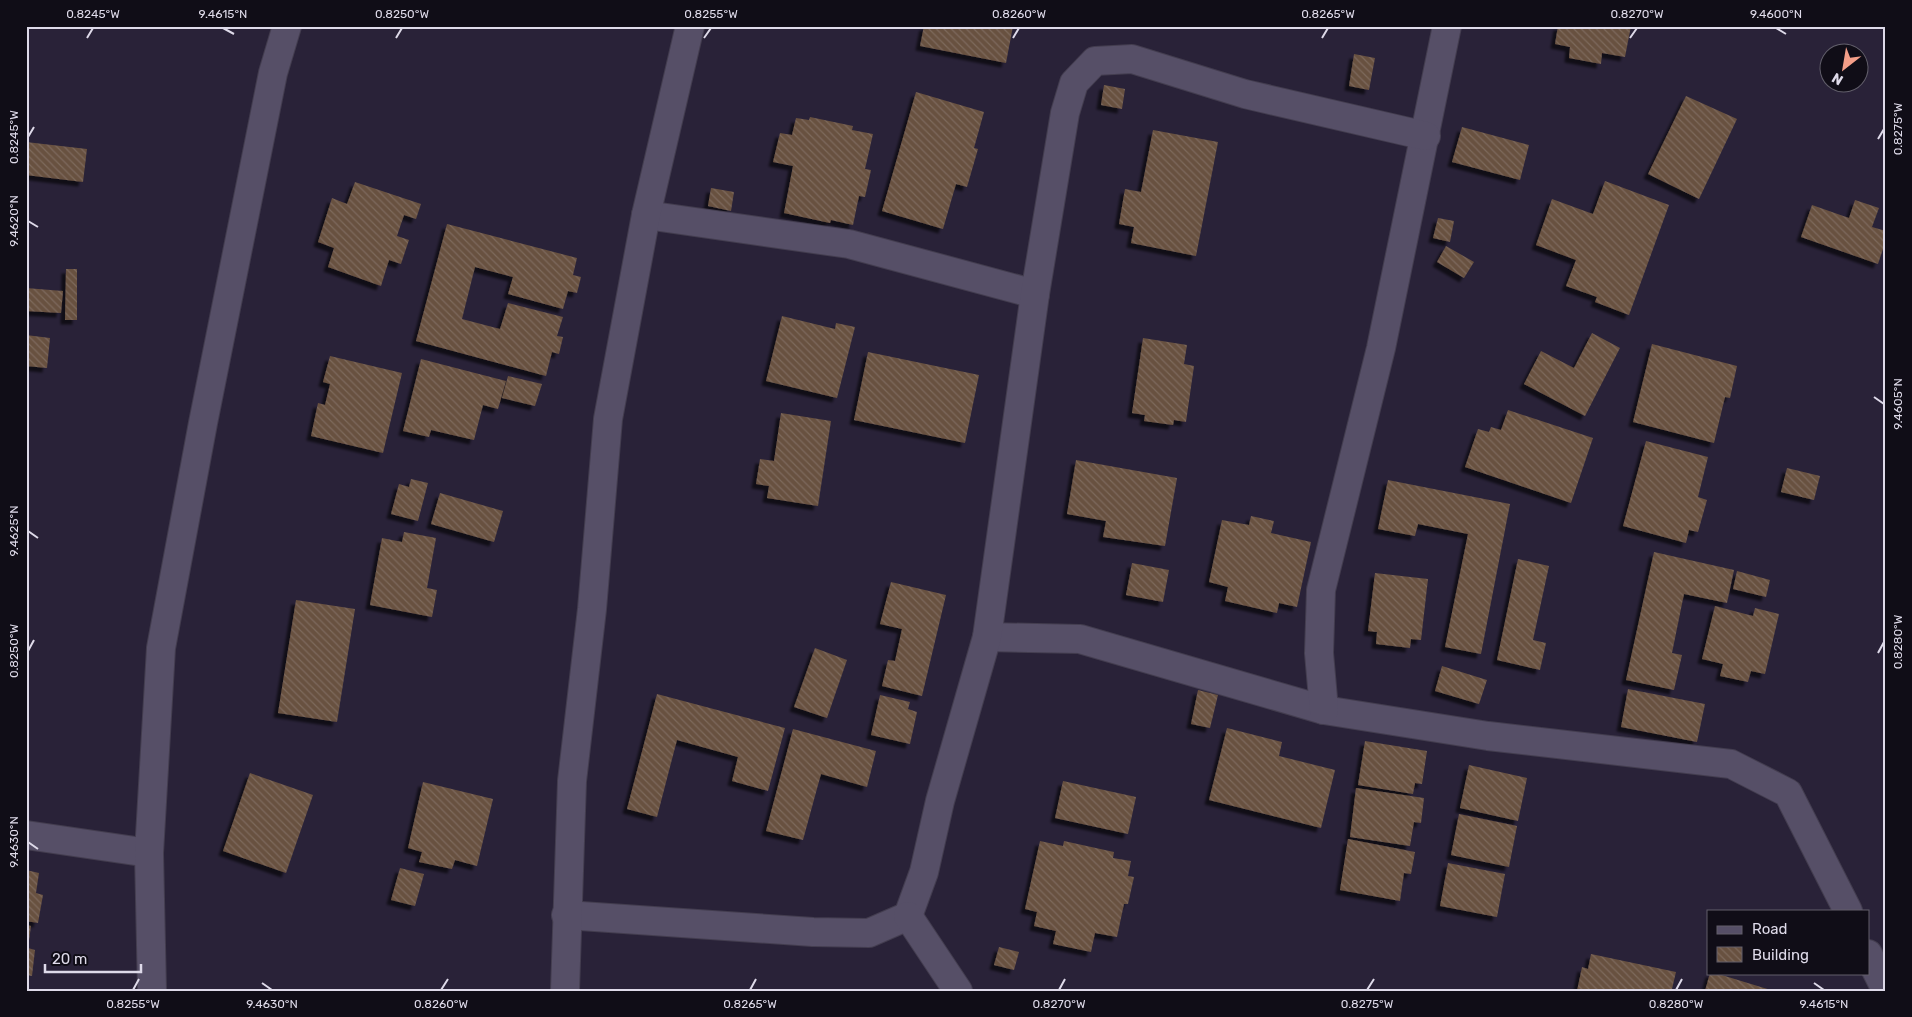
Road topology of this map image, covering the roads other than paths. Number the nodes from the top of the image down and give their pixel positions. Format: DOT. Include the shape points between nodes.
graph roads {
  1 [pos="287,26"];
  2 [pos="690,26"];
  3 [pos="1447,26"];
  4 [pos="1426,136"];
  5 [pos="646,214"];
  6 [pos="1035,294"];
  7 [pos="987,637"];
  8 [pos="1324,710"];
  9 [pos="26,834"];
  10 [pos="149,853"];
  11 [pos="1847,910"];
  12 [pos="566,915"];
  13 [pos="908,916"];
  14 [pos="1870,958"];
  15 [pos="1886,990"];
  16 [pos="152,991"];
  17 [pos="565,991"];
  18 [pos="958,991"];
  1 -- 10 [label="street" via="272,72 161,648"];
  2 -- 5 [label="street"];
  3 -- 4 [label="street"];
  4 -- 6 [label="street" via="1245,94 1132,59 1095,61 1074,83 1065,113"];
  4 -- 8 [label="street" via="1381,348 1321,590 1319,653"];
  5 -- 6 [label="street" via="849,244"];
  5 -- 12 [label="street" via="608,419 592,609 572,781"];
  6 -- 7 [label="street"];
  7 -- 8 [label="street" via="1080,639"];
  7 -- 13 [label="street" via="940,801 924,872"];
  8 -- 11 [label="street" via="1497,738 1731,764 1788,793"];
  9 -- 10 [label="street"];
  10 -- 16 [label="street"];
  12 -- 13 [label="street" via="869,933"];
  12 -- 17 [label="street"];
  13 -- 18 [label="street"];
  14 -- 15 [label="street"];
}
